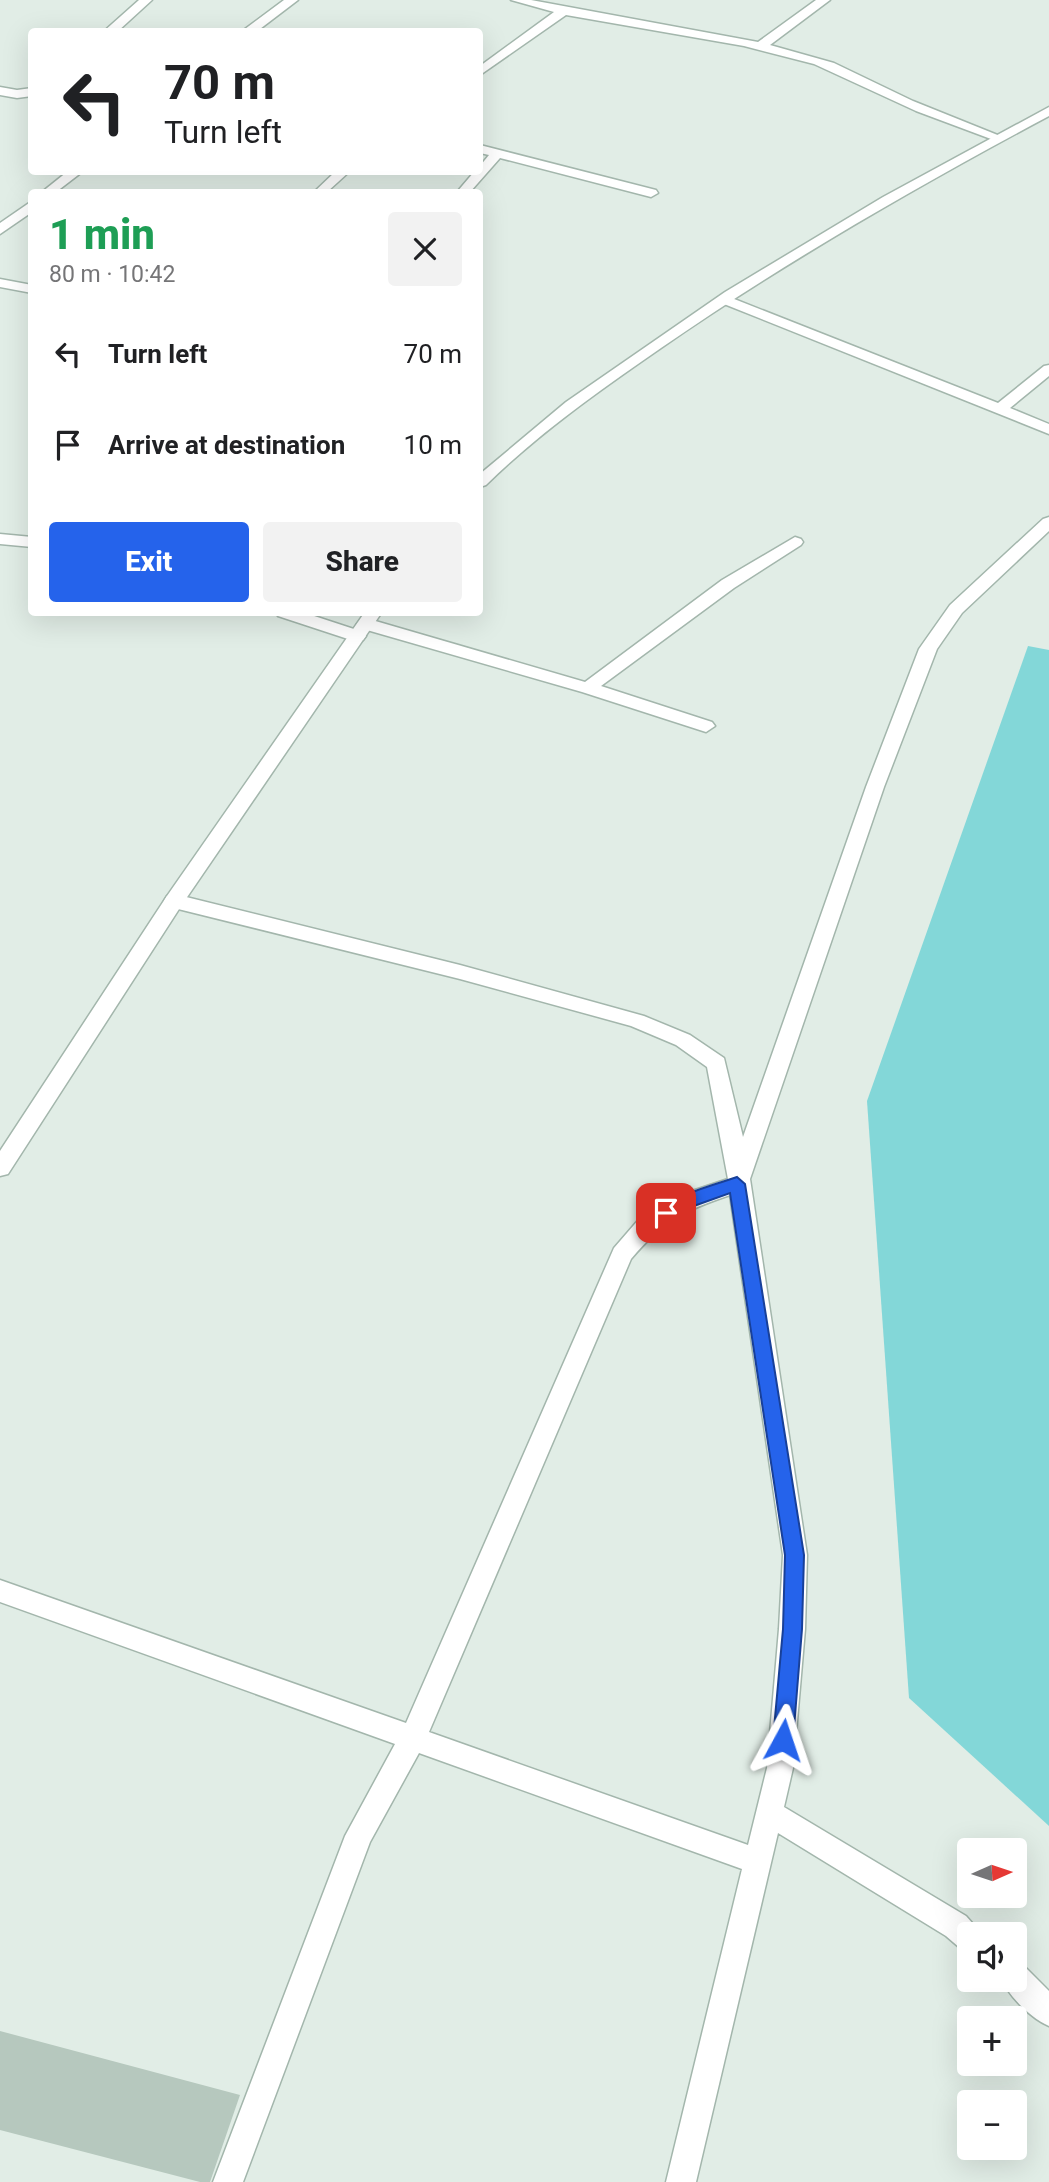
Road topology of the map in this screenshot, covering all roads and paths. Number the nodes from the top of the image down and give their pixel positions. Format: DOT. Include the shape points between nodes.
graph roads {
  1 [pos="146,0"];
  2 [pos="292,0"];
  3 [pos="517,0"];
  4 [pos="824,0"];
  5 [pos="562,12"];
  6 [pos="114,28"];
  7 [pos="253,28"];
  8 [pos="760,47"];
  9 [pos="483,69"];
  10 [pos="0,92"];
  11 [pos="28,93"];
  12 [pos="1049,111"];
  13 [pos="999,138"];
  14 [pos="483,150"];
  15 [pos="497,154"];
  16 [pos="483,170"];
  17 [pos="71,175"];
  18 [pos="339,175"];
  19 [pos="479,175"];
  20 [pos="52,189"];
  21 [pos="323,189"];
  22 [pos="467,189"];
  23 [pos="651,192"];
  24 [pos="28,208"];
  25 [pos="0,230"];
  26 [pos="0,283"];
  27 [pos="28,288"];
  28 [pos="724,299"];
  29 [pos="1049,369"];
  30 [pos="999,409"];
  31 [pos="1049,429"];
  32 [pos="483,479"];
  33 [pos="1049,522"];
  34 [pos="0,539"];
  35 [pos="28,542"];
  36 [pos="795,542"];
  37 [pos="311,616"];
  38 [pos="365,624"];
  39 [pos="588,688"];
  40 [pos="706,726"];
  41 [pos="174,901"];
  42 [pos="0,1168"];
  43 [pos="737,1184"];
  44 [pos="0,1591"];
  45 [pos="413,1737"];
  46 [pos="769,1813"];
  47 [pos="757,1861"];
  48 [pos="957,1927"];
  49 [pos="1027,1989"];
  50 [pos="1049,2012"];
  51 [pos="228,2182"];
  52 [pos="681,2182"];
  1 -- 6 [label="street"];
  2 -- 7 [label="street"];
  3 -- 5 [label="street"];
  4 -- 8 [label="street"];
  5 -- 8 [label="street" via="587,11"];
  5 -- 9 [label="street"];
  8 -- 13 [label="street" via="819,61 907,103"];
  10 -- 11 [label="street"];
  12 -- 13 [label="street"];
  13 -- 28 [label="street"];
  14 -- 15 [label="street"];
  15 -- 16 [label="street"];
  15 -- 23 [label="street"];
  17 -- 20 [label="street"];
  18 -- 21 [label="street"];
  19 -- 22 [label="street"];
  24 -- 25 [label="street"];
  26 -- 27 [label="street"];
  28 -- 30 [label="street"];
  28 -- 32 [label="street" via="568,407"];
  29 -- 30 [label="street"];
  30 -- 31 [label="street"];
  33 -- 43 [label="street" via="956,609 928,649 875,787"];
  34 -- 35 [label="street"];
  36 -- 39 [label="street" via="728,584"];
  37 -- 38 [label="street"];
  38 -- 39 [label="street"];
  38 -- 41 [label="street"];
  39 -- 40 [label="street"];
  41 -- 42 [label="street"];
  41 -- 43 [label="street" via="460,972 637,1021 683,1040 717,1063"];
  43 -- 45 [label="street" via="685,1202 648,1224 622,1254"];
  43 -- 46 [label="street" via="795,1555 780,1768"];
  44 -- 45 [label="street"];
  45 -- 47 [label="street"];
  45 -- 51 [label="street" via="359,1836"];
  46 -- 47 [label="street"];
  46 -- 48 [label="street"];
  47 -- 52 [label="street"];
  49 -- 50 [label="street"];
}
